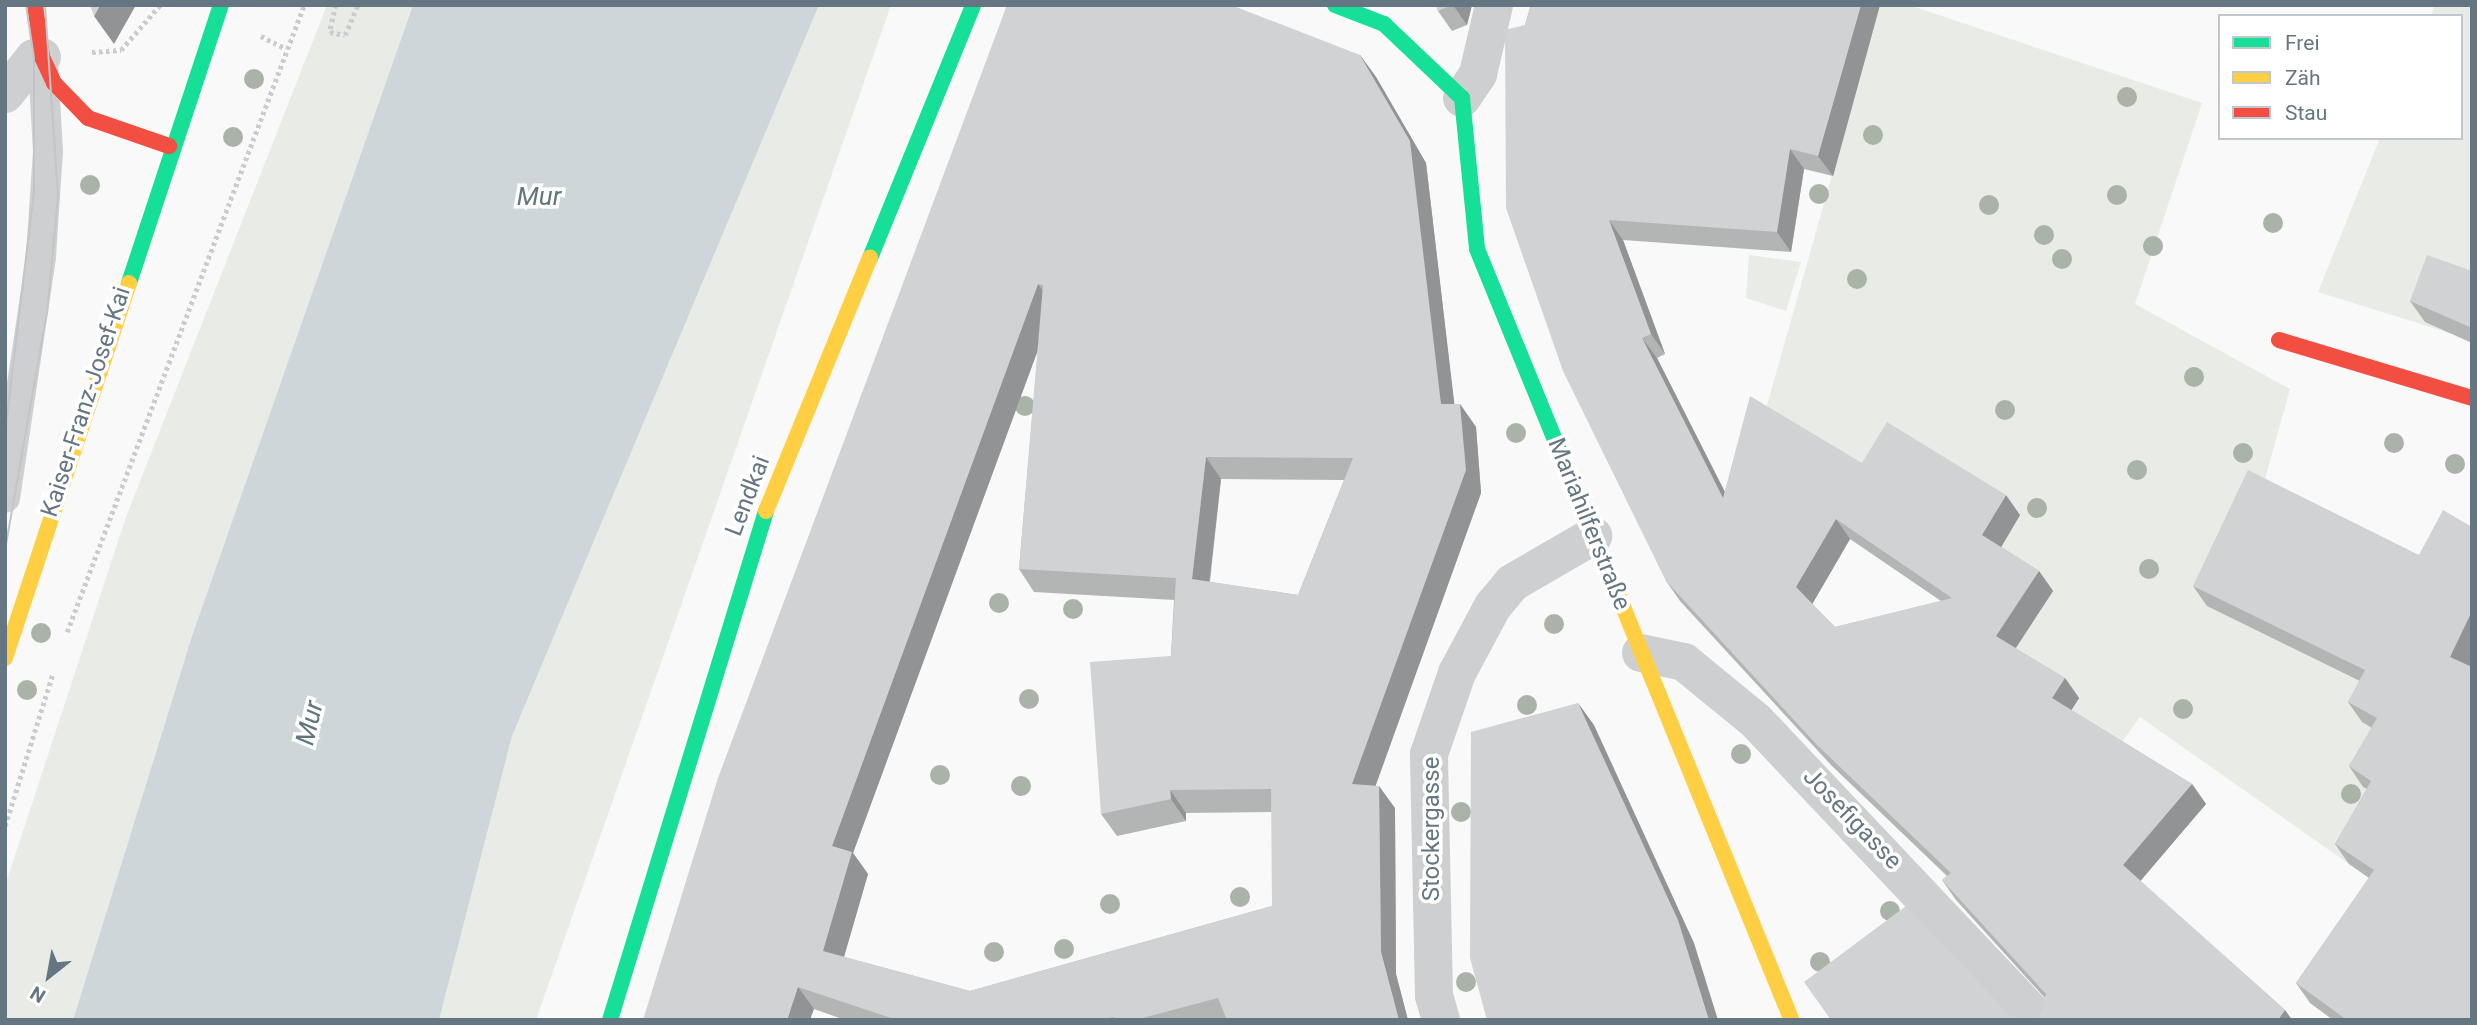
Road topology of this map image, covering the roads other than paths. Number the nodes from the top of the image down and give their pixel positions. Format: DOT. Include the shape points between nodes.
graph roads {
  1 [pos="36,5"];
  2 [pos="221,5"];
  3 [pos="973,5"];
  4 [pos="1335,5"];
  5 [pos="1503,17"];
  6 [pos="42,57"];
  7 [pos="5,94"];
  8 [pos="1462,98"];
  9 [pos="169,146"];
  10 [pos="2279,340"];
  11 [pos="2472,398"];
  12 [pos="5,498"];
  13 [pos="1593,536"];
  14 [pos="1641,653"];
  15 [pos="5,659"];
  16 [pos="610,1020"];
  17 [pos="1441,1020"];
  18 [pos="1792,1020"];
  19 [pos="2039,1020"];
  1 -- 6 [label="main road"];
  2 -- 9 [label="main road, Kaiser-Franz-Josef-Kai"];
  3 -- 16 [label="main road, Lendkai" via="755,538"];
  4 -- 8 [label="main road" via="1384,24"];
  5 -- 8 [label="street"];
  6 -- 7 [label="street" via="34,58"];
  6 -- 9 [label="main road" via="54,83 88,118"];
  6 -- 12 [label="lane" via="48,151 42,243"];
  8 -- 13 [label="main road, Mariahilferstraße" via="1477,249"];
  9 -- 15 [label="main road, Kaiser-Franz-Josef-Kai"];
  10 -- 11 [label="main road"];
  13 -- 14 [label="main road, Mariahilferstraße"];
  13 -- 17 [label="street, Stockergasse" via="1512,583 1493,606 1457,673 1429,754 1434,996"];
  14 -- 18 [label="main road, Mariahilferstraße"];
  14 -- 19 [label="street, Josefigasse" via="1684,662 1756,720"];
}
